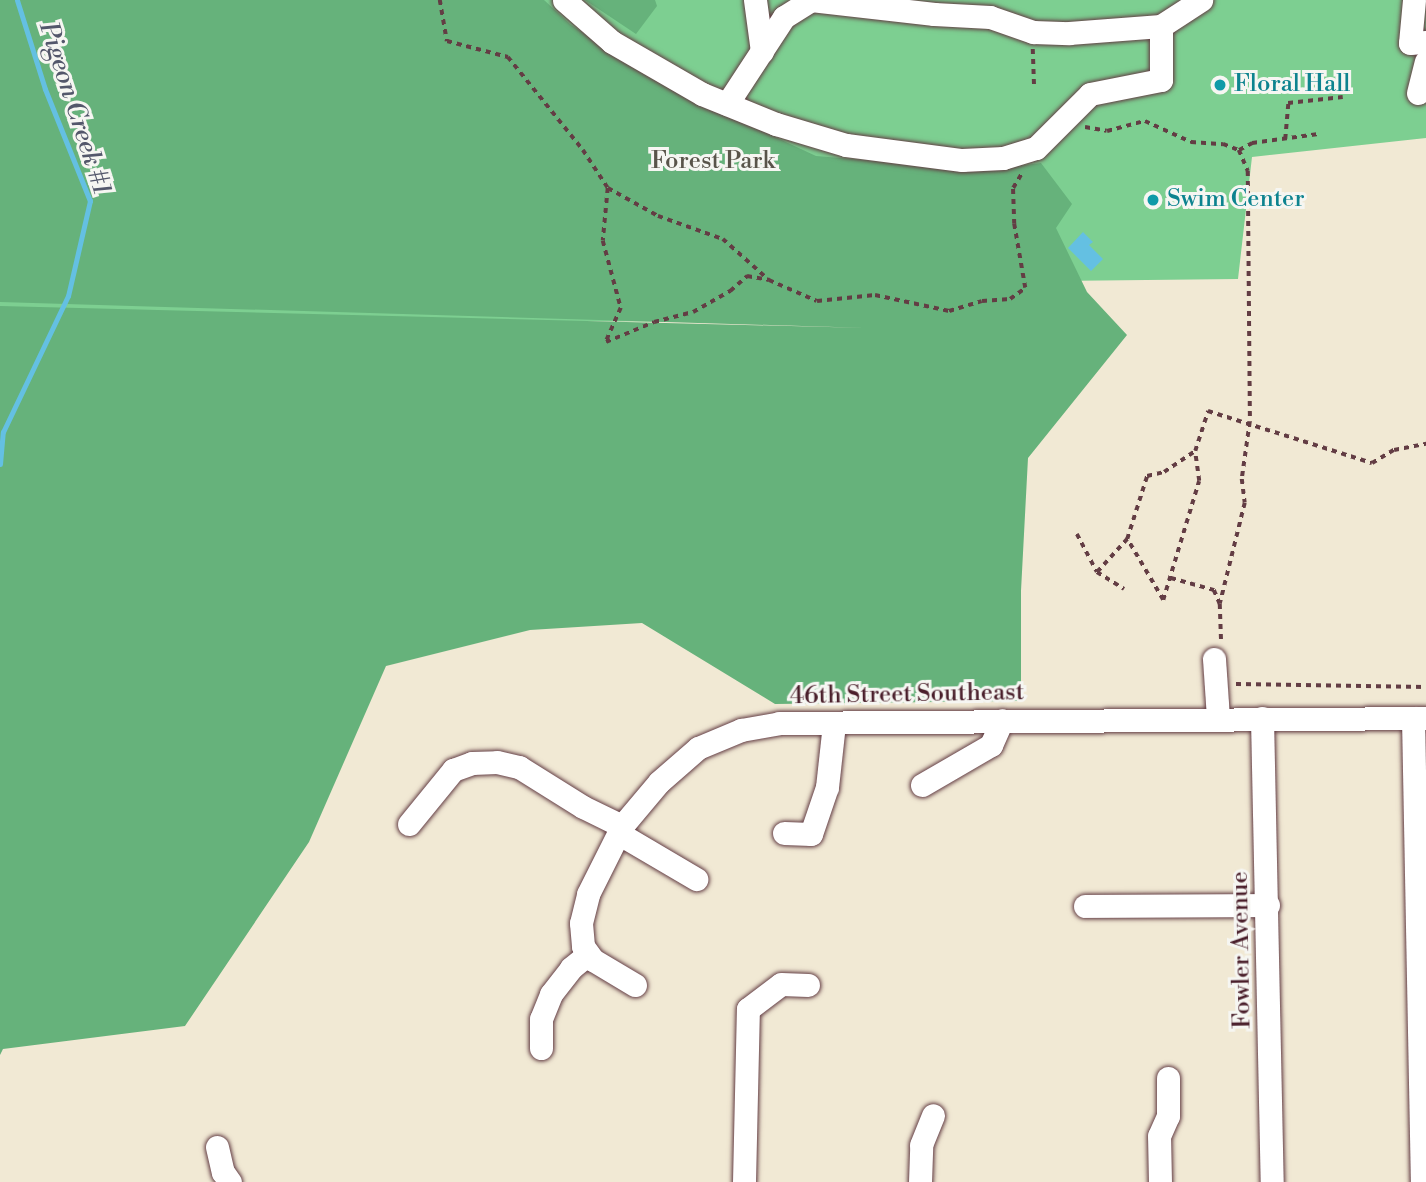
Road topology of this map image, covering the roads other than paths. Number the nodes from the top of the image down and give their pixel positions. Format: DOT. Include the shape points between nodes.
graph roads {
  1 [pos="564,0"];
  2 [pos="755,0"];
  3 [pos="811,0"];
  4 [pos="1201,0"];
  5 [pos="1414,0"];
  6 [pos="990,8"];
  7 [pos="1161,26"];
  8 [pos="1426,42"];
  9 [pos="762,52"];
  10 [pos="1426,62"];
  11 [pos="1418,93"];
  12 [pos="727,104"];
  13 [pos="1217,652"];
  14 [pos="1218,718"];
  15 [pos="1262,718"];
  16 [pos="1420,718"];
  17 [pos="1002,720"];
  18 [pos="834,724"];
  19 [pos="922,785"];
  20 [pos="409,824"];
  21 [pos="620,829"];
  22 [pos="784,833"];
  23 [pos="696,879"];
  24 [pos="1085,905"];
  25 [pos="1268,905"];
  26 [pos="588,954"];
  27 [pos="635,985"];
  28 [pos="808,985"];
  29 [pos="541,1048"];
  30 [pos="1168,1078"];
  31 [pos="933,1115"];
  32 [pos="217,1147"];
  33 [pos="230,1182"];
  34 [pos="744,1182"];
  35 [pos="920,1182"];
  36 [pos="1160,1182"];
  37 [pos="1272,1182"];
  38 [pos="1422,1182"];
  1 -- 12 [label="street" via="612,42"];
  2 -- 9 [label="street"];
  3 -- 6 [label="street" via="934,14"];
  3 -- 9 [label="street" via="784,18"];
  4 -- 7 [label="street"];
  5 -- 8 [label="street" via="1410,43"];
  6 -- 7 [label="street" via="1033,32"];
  7 -- 12 [label="street" via="1161,80 1090,94 1036,148 1003,158 962,160 846,145"];
  9 -- 12 [label="street"];
  10 -- 11 [label="street"];
  13 -- 14 [label="street"];
  14 -- 15 [label="street, 46th Street Southeast"];
  14 -- 17 [label="street, 46th Street Southeast"];
  15 -- 16 [label="street, 46th Street Southeast"];
  15 -- 25 [label="street, Fowler Avenue"];
  16 -- 38 [label="street"];
  17 -- 18 [label="street, 46th Street Southeast"];
  17 -- 19 [label="street" via="991,745"];
  18 -- 21 [label="street, 46th Street Southeast" via="779,723 741,730 698,748 659,782"];
  18 -- 22 [label="street" via="827,787 811,834"];
  20 -- 21 [label="street" via="453,770 496,762 519,767"];
  21 -- 23 [label="street"];
  21 -- 26 [label="street, 46th Street Southeast" via="588,894 581,923"];
  24 -- 25 [label="street"];
  25 -- 37 [label="street, Fowler Avenue"];
  26 -- 27 [label="street"];
  26 -- 29 [label="street" via="551,994 541,1019"];
  28 -- 34 [label="street" via="781,984 748,1009"];
  30 -- 36 [label="street" via="1168,1116 1159,1136"];
  31 -- 35 [label="street" via="921,1145"];
  32 -- 33 [label="street"];
}
